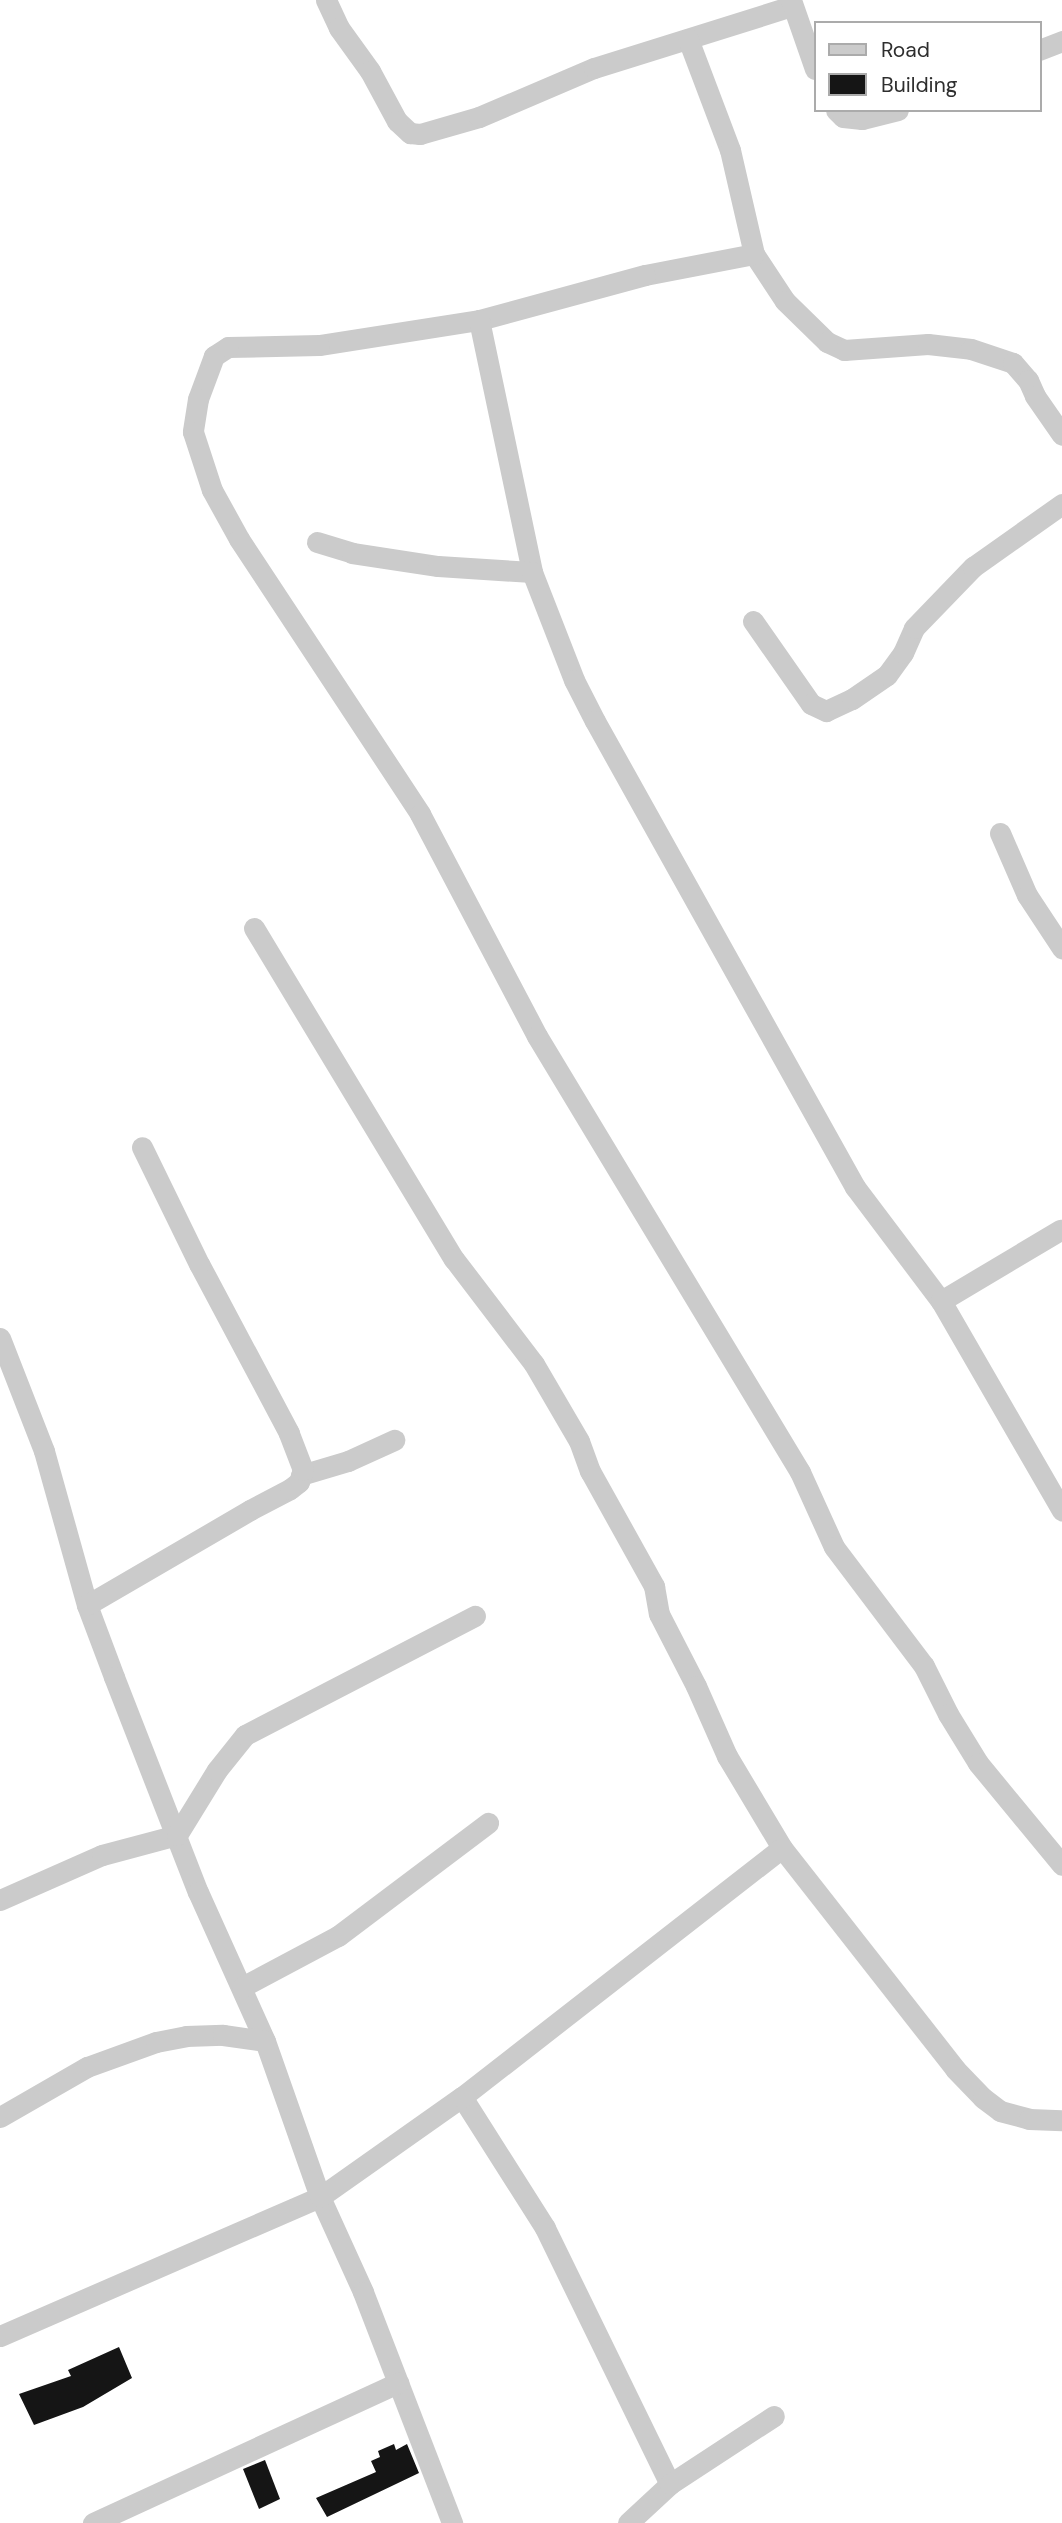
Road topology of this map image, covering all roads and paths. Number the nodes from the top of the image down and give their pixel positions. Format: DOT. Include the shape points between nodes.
graph roads {
  1 [pos="326,0"];
  2 [pos="792,3"];
  3 [pos="688,39"];
  4 [pos="1062,41"];
  5 [pos="1041,49"];
  6 [pos="814,66"];
  7 [pos="838,112"];
  8 [pos="890,112"];
  9 [pos="754,254"];
  10 [pos="479,320"];
  11 [pos="1062,435"];
  12 [pos="1060,513"];
  13 [pos="317,542"];
  14 [pos="532,572"];
  15 [pos="753,621"];
  16 [pos="1000,833"];
  17 [pos="254,928"];
  18 [pos="1062,948"];
  19 [pos="142,1147"];
  20 [pos="1060,1230"];
  21 [pos="941,1301"];
  22 [pos="0,1338"];
  23 [pos="394,1440"];
  24 [pos="301,1475"];
  25 [pos="1062,1511"];
  26 [pos="87,1605"];
  27 [pos="475,1615"];
  28 [pos="488,1823"];
  29 [pos="177,1835"];
  30 [pos="782,1849"];
  31 [pos="1062,1866"];
  32 [pos="0,1900"];
  33 [pos="242,1987"];
  34 [pos="265,2041"];
  35 [pos="462,2097"];
  36 [pos="0,2117"];
  37 [pos="1062,2120"];
  38 [pos="320,2197"];
  39 [pos="0,2336"];
  40 [pos="398,2384"];
  41 [pos="774,2416"];
  42 [pos="670,2484"];
  43 [pos="93,2523"];
  44 [pos="452,2523"];
  45 [pos="628,2523"];
  1 -- 3 [label="street" via="397,121 410,133 433,132 594,68"];
  2 -- 3 [label="street"];
  2 -- 6 [label="street"];
  3 -- 9 [label="street" via="730,150"];
  4 -- 5 [label="street"];
  7 -- 8 [label="street" via="862,119"];
  9 -- 10 [label="street" via="645,275"];
  9 -- 11 [label="street" via="785,301 827,342 845,350 928,344 971,349 1013,363"];
  10 -- 14 [label="street"];
  10 -- 31 [label="street" via="319,345 228,347 214,356 198,399 193,432 212,490 246,550 420,814 537,1036 800,1472 834,1546 924,1666 978,1763"];
  12 -- 15 [label="street" via="973,568 914,628 887,675 826,711 811,704"];
  13 -- 14 [label="street" via="425,564"];
  14 -- 21 [label="street" via="595,721 855,1187"];
  16 -- 18 [label="street" via="1027,895"];
  17 -- 30 [label="street" via="454,1259 534,1364 579,1441 590,1471 654,1586 659,1614 727,1756"];
  19 -- 24 [label="street" via="289,1433"];
  20 -- 21 [label="street"];
  21 -- 25 [label="street"];
  22 -- 26 [label="street" via="44,1451"];
  23 -- 24 [label="street"];
  24 -- 26 [label="street" via="290,1489"];
  26 -- 29 [label="street"];
  27 -- 29 [label="street" via="245,1735 216,1770"];
  28 -- 33 [label="street" via="338,1936"];
  29 -- 32 [label="street" via="102,1855"];
  29 -- 33 [label="street"];
  30 -- 35 [label="street"];
  30 -- 37 [label="street" via="955,2069 984,2098 1000,2111 1029,2119"];
  33 -- 34 [label="street"];
  34 -- 36 [label="street" via="223,2035 156,2042 87,2067"];
  34 -- 38 [label="street"];
  35 -- 38 [label="street"];
  35 -- 42 [label="street" via="545,2228"];
  38 -- 39 [label="street"];
  38 -- 40 [label="street"];
  40 -- 43 [label="street"];
  40 -- 44 [label="street"];
  41 -- 42 [label="street"];
  42 -- 45 [label="street"];
}
